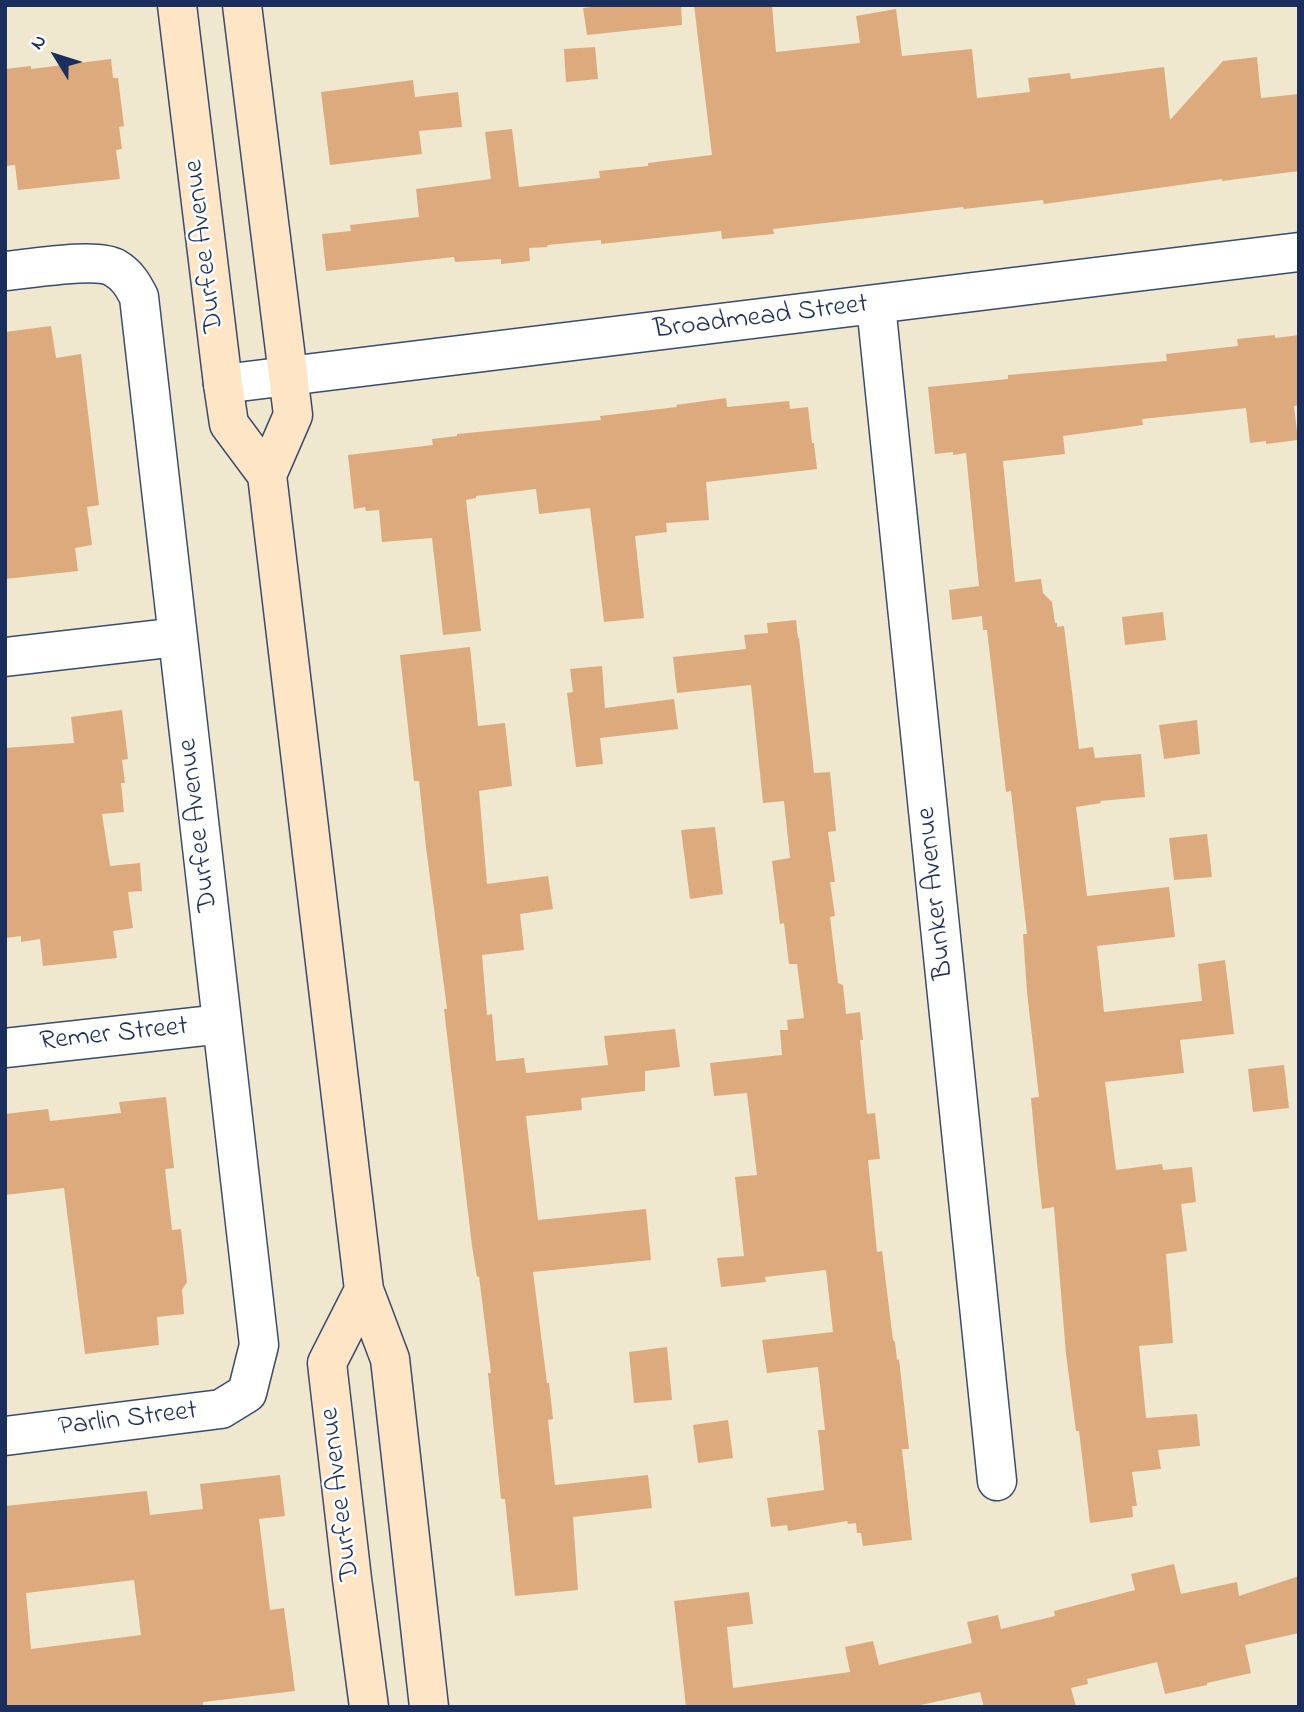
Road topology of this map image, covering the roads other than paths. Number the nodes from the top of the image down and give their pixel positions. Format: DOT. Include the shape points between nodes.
graph roads {
  1 [pos="177,5"];
  2 [pos="242,5"];
  3 [pos="1299,252"];
  4 [pos="5,271"];
  5 [pos="876,305"];
  6 [pos="289,375"];
  7 [pos="223,384"];
  8 [pos="267,475"];
  9 [pos="178,637"];
  10 [pos="5,657"];
  11 [pos="222,1024"];
  12 [pos="5,1048"];
  13 [pos="364,1290"];
  14 [pos="247,1393"];
  15 [pos="5,1436"];
  16 [pos="997,1481"];
  17 [pos="369,1707"];
  18 [pos="429,1707"];
  1 -- 7 [label="main road, Durfee Avenue"];
  2 -- 6 [label="main road"];
  3 -- 5 [label="street, Broadmead Street"];
  4 -- 9 [label="street, Durfee Avenue" via="77,263 112,266 130,279 139,297"];
  5 -- 6 [label="street, Broadmead Street"];
  5 -- 16 [label="street, Bunker Avenue"];
  6 -- 7 [label="street, Broadmead Street"];
  6 -- 8 [label="main road" via="293,415"];
  7 -- 8 [label="main road, Durfee Avenue" via="229,424"];
  8 -- 13 [label="main road, Durfee Avenue"];
  9 -- 10 [label="street"];
  9 -- 11 [label="street, Durfee Avenue"];
  11 -- 12 [label="street, Remer Street"];
  11 -- 14 [label="street, Durfee Avenue" via="259,1345"];
  13 -- 17 [label="main road, Durfee Avenue" via="327,1363"];
  13 -- 18 [label="main road, Durfee Avenue" via="390,1359"];
  14 -- 15 [label="street, Parlin Street" via="221,1409"];
}
